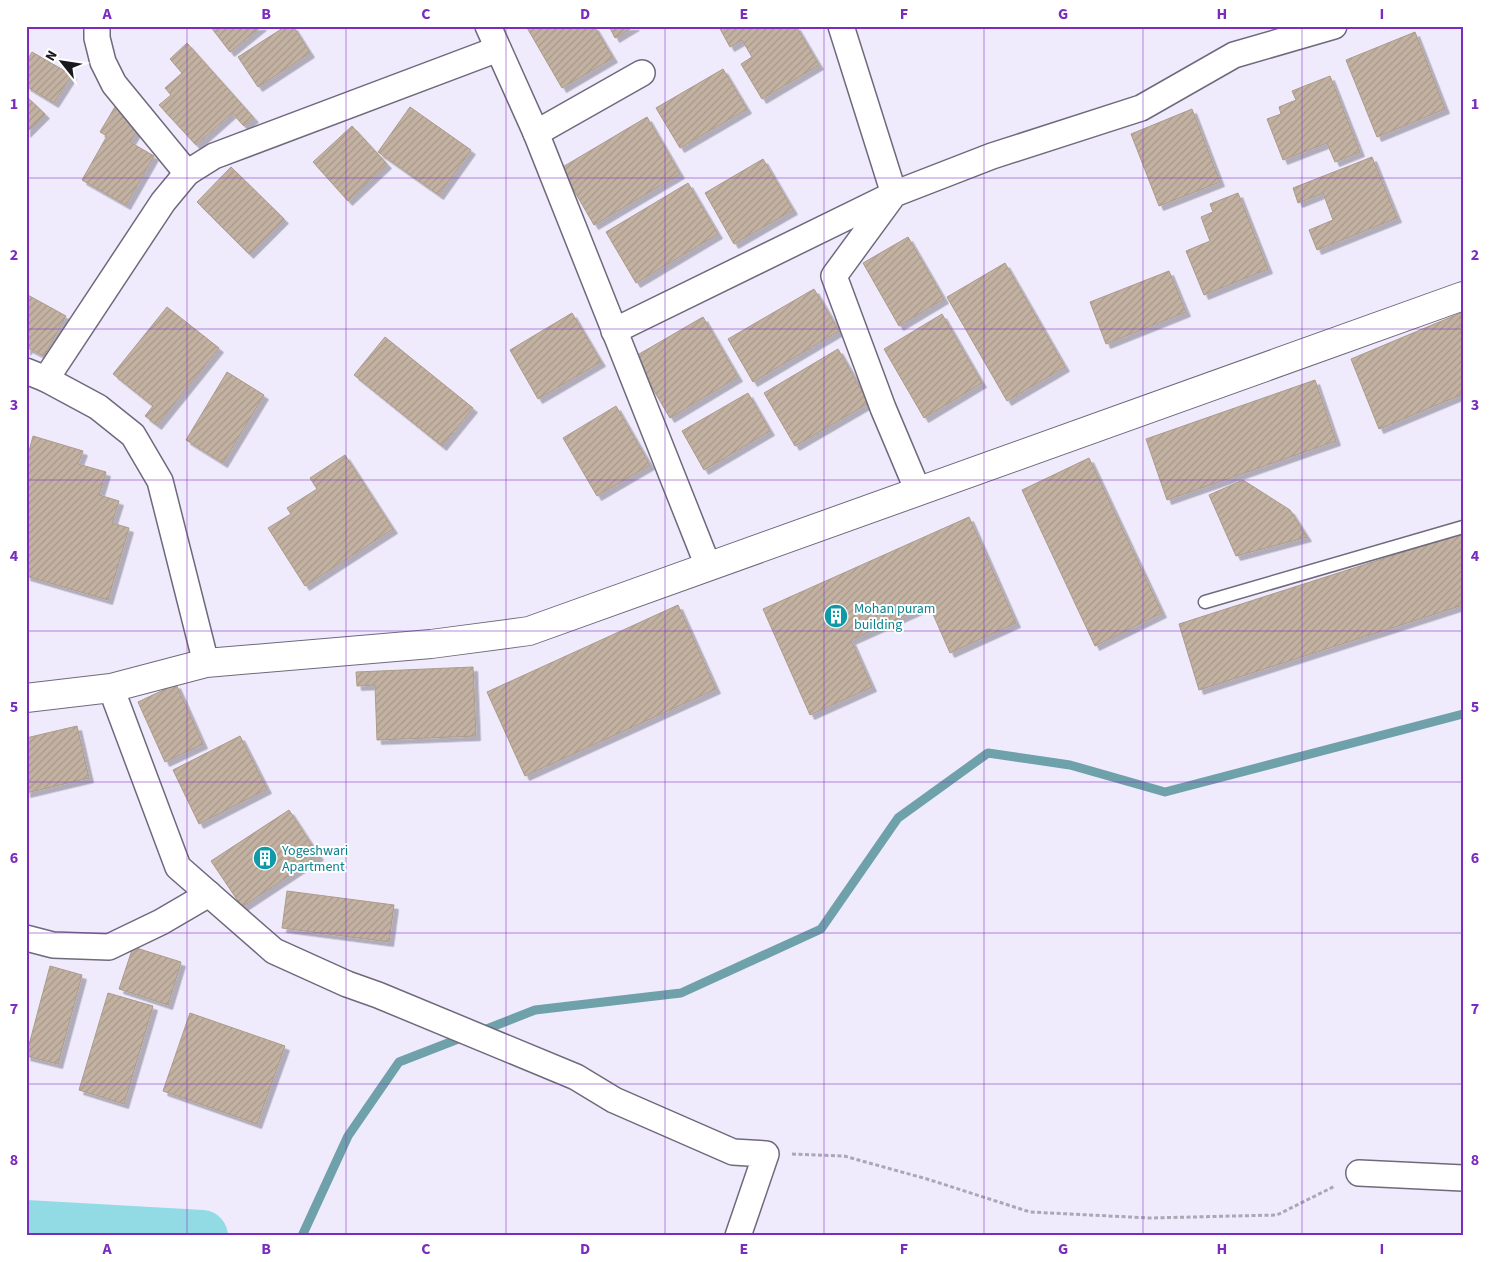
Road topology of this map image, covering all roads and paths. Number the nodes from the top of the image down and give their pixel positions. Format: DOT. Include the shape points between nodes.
graph roads {
  1 [pos="97,26"];
  2 [pos="488,26"];
  3 [pos="841,26"];
  4 [pos="1334,26"];
  5 [pos="498,49"];
  6 [pos="642,72"];
  7 [pos="536,133"];
  8 [pos="187,173"];
  9 [pos="894,194"];
  10 [pos="1463,296"];
  11 [pos="614,331"];
  12 [pos="36,375"];
  13 [pos="918,491"];
  14 [pos="1463,527"];
  15 [pos="708,566"];
  16 [pos="1206,602"];
  17 [pos="206,663"];
  18 [pos="111,688"];
  19 [pos="26,698"];
  20 [pos="208,894"];
  21 [pos="26,938"];
  22 [pos="766,1154"];
  23 [pos="1360,1173"];
  24 [pos="1463,1178"];
  25 [pos="738,1236"];
  1 -- 8 [label="street" via="102,62 114,84"];
  2 -- 5 [label="street"];
  3 -- 9 [label="street"];
  4 -- 9 [label="street" via="1234,54 1141,108 992,156"];
  5 -- 7 [label="street"];
  5 -- 8 [label="street" via="214,156"];
  6 -- 7 [label="street"];
  7 -- 11 [label="street"];
  8 -- 12 [label="street"];
  9 -- 11 [label="street"];
  9 -- 13 [label="street" via="834,276"];
  10 -- 13 [label="street"];
  11 -- 15 [label="street"];
  12 -- 17 [label="street" via="98,407 133,435 160,481"];
  13 -- 15 [label="street"];
  14 -- 16 [label="lane"];
  15 -- 17 [label="street" via="529,631 431,644"];
  17 -- 18 [label="street"];
  18 -- 19 [label="street"];
  18 -- 20 [label="street" via="178,867"];
  20 -- 21 [label="street" via="161,922 109,947 53,945"];
  20 -- 22 [label="street" via="274,951 576,1077 614,1100 732,1152"];
  22 -- 23 [label="path" via="844,1156 1030,1212 1150,1218 1277,1215"];
  22 -- 25 [label="street"];
  23 -- 24 [label="street"];
}
